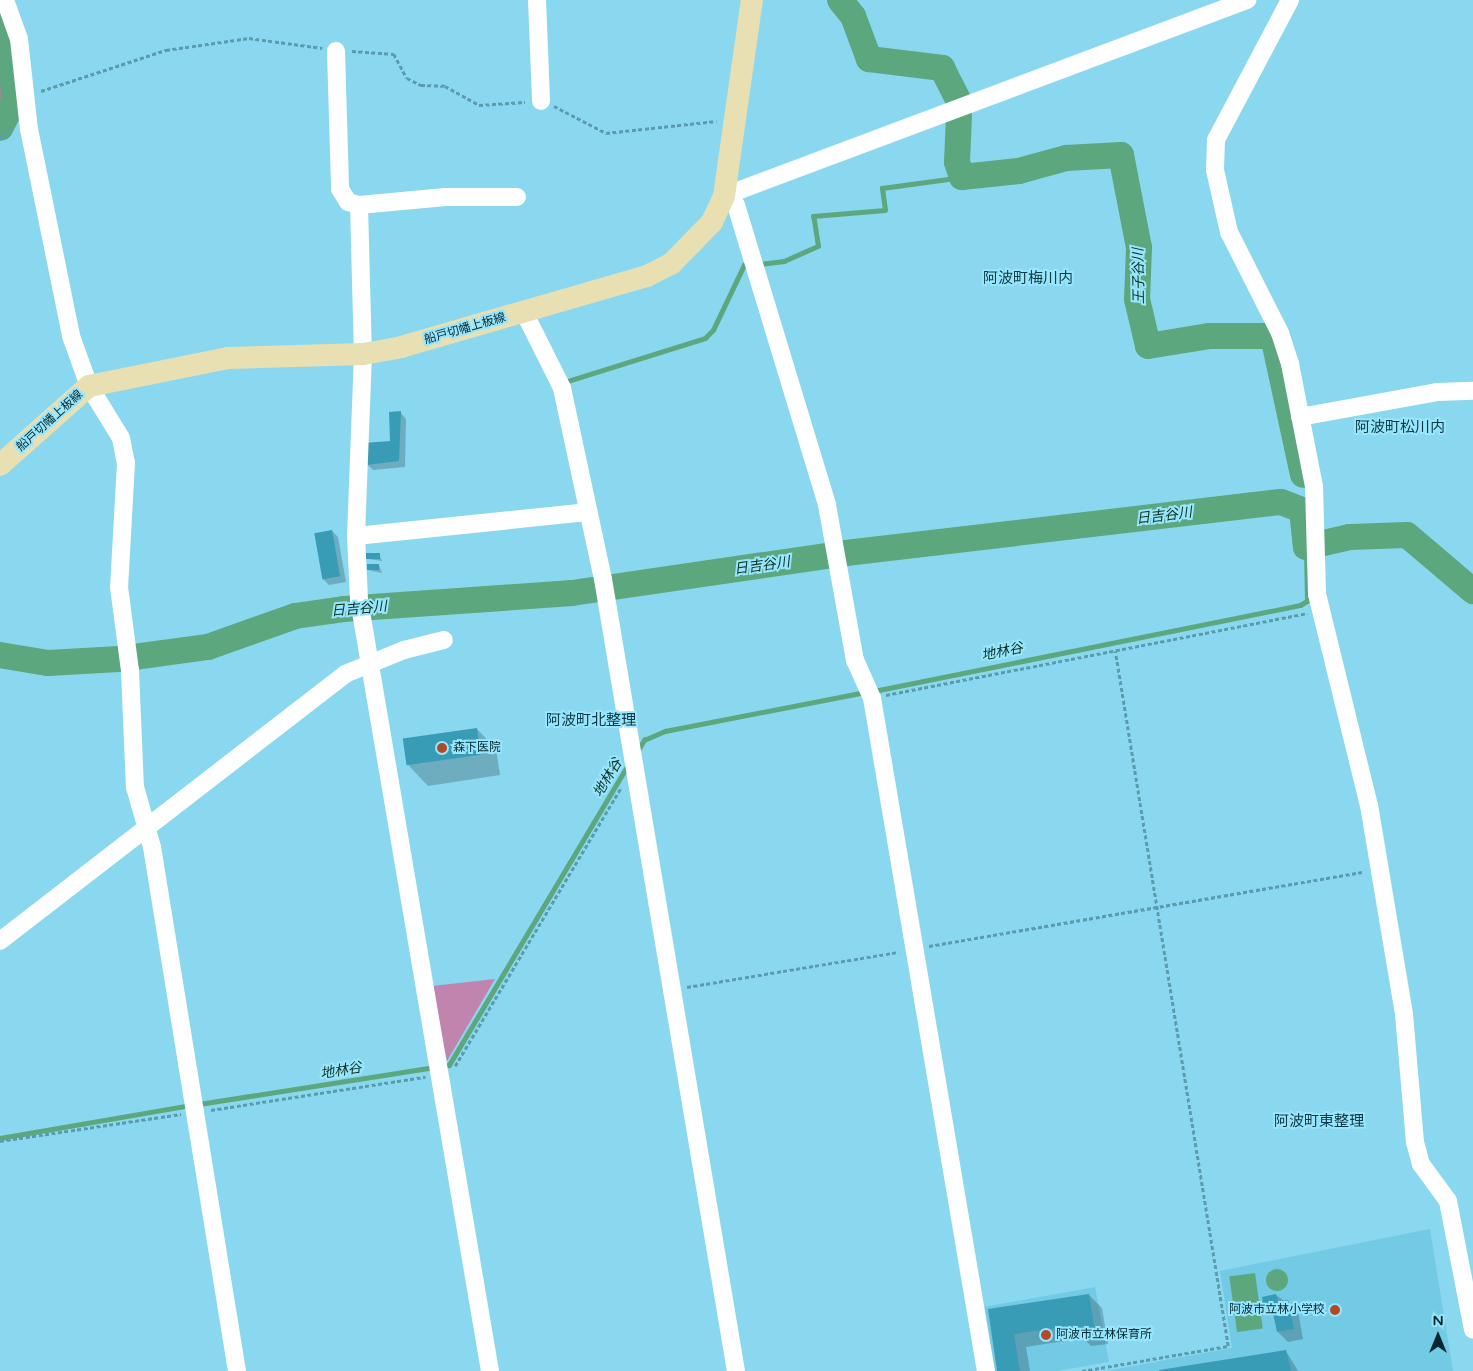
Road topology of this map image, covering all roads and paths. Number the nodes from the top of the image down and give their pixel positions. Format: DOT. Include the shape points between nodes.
graph roads {
  1 [pos="5,0"];
  2 [pos="537,0"];
  3 [pos="752,0"];
  4 [pos="1247,0"];
  5 [pos="1290,0"];
  6 [pos="336,51"];
  7 [pos="27,99"];
  8 [pos="540,101"];
  9 [pos="733,120"];
  10 [pos="724,196"];
  11 [pos="517,197"];
  12 [pos="359,205"];
  13 [pos="524,312"];
  14 [pos="362,354"];
  15 [pos="89,386"];
  16 [pos="1473,391"];
  17 [pos="1300,417"];
  18 [pos="0,465"];
  19 [pos="587,512"];
  20 [pos="356,536"];
  21 [pos="1321,610"];
  22 [pos="444,640"];
  23 [pos="1115,651"];
  24 [pos="373,662"];
  25 [pos="869,693"];
  26 [pos="635,760"];
  27 [pos="145,828"];
  28 [pos="1380,869"];
  29 [pos="1158,906"];
  30 [pos="0,941"];
  31 [pos="915,949"];
  32 [pos="673,989"];
  33 [pos="441,1069"];
  34 [pos="195,1107"];
  35 [pos="0,1141"];
  36 [pos="1473,1330"];
  37 [pos="237,1371"];
  38 [pos="490,1371"];
  39 [pos="736,1371"];
  40 [pos="986,1371"];
  41 [pos="1082,1371"];
  1 -- 7 [label="street" via="19,38"];
  2 -- 8 [label="street"];
  3 -- 9 [label="main road, 船戸切幡上板線"];
  4 -- 10 [label="street"];
  5 -- 17 [label="street" via="1216,140 1215,170 1229,232 1280,333"];
  6 -- 7 [label="path" via="249,38 166,50 46,88"];
  6 -- 8 [label="path" via="394,54 407,78 421,85 445,86 478,105"];
  6 -- 12 [label="street" via="340,189 348,202"];
  7 -- 15 [label="street" via="59,289"];
  8 -- 9 [label="path" via="606,133"];
  9 -- 10 [label="main road, 船戸切幡上板線"];
  10 -- 13 [label="main road, 船戸切幡上板線" via="712,222 672,263 647,276"];
  10 -- 25 [label="street" via="736,205 838,553 855,660"];
  11 -- 12 [label="street" via="446,197"];
  12 -- 14 [label="street"];
  13 -- 14 [label="main road, 船戸切幡上板線"];
  13 -- 19 [label="street" via="562,388"];
  14 -- 15 [label="main road, 船戸切幡上板線" via="228,358 174,365"];
  14 -- 20 [label="street"];
  15 -- 18 [label="main road, 船戸切幡上板線"];
  15 -- 27 [label="street" via="121,438 126,463 119,587 130,670 135,787"];
  16 -- 17 [label="street" via="1437,392"];
  17 -- 21 [label="street" via="1315,503"];
  19 -- 20 [label="street"];
  19 -- 26 [label="street" via="605,587"];
  20 -- 24 [label="street" via="360,607"];
  21 -- 23 [label="path"];
  21 -- 28 [label="street" via="1369,805"];
  22 -- 24 [label="street"];
  23 -- 25 [label="path"];
  23 -- 29 [label="path"];
  24 -- 27 [label="street" via="345,674"];
  24 -- 33 [label="street"];
  25 -- 31 [label="street"];
  26 -- 32 [label="street"];
  26 -- 33 [label="path" via="451,1071"];
  27 -- 30 [label="street"];
  27 -- 34 [label="street"];
  28 -- 29 [label="path"];
  28 -- 36 [label="street" via="1404,1014 1416,1142 1421,1164 1448,1201"];
  29 -- 31 [label="path"];
  29 -- 41 [label="path" via="1228,1346"];
  31 -- 32 [label="path"];
  31 -- 40 [label="street"];
  32 -- 39 [label="street"];
  33 -- 34 [label="path"];
  33 -- 38 [label="street"];
  34 -- 35 [label="path"];
  34 -- 37 [label="street"];
}
